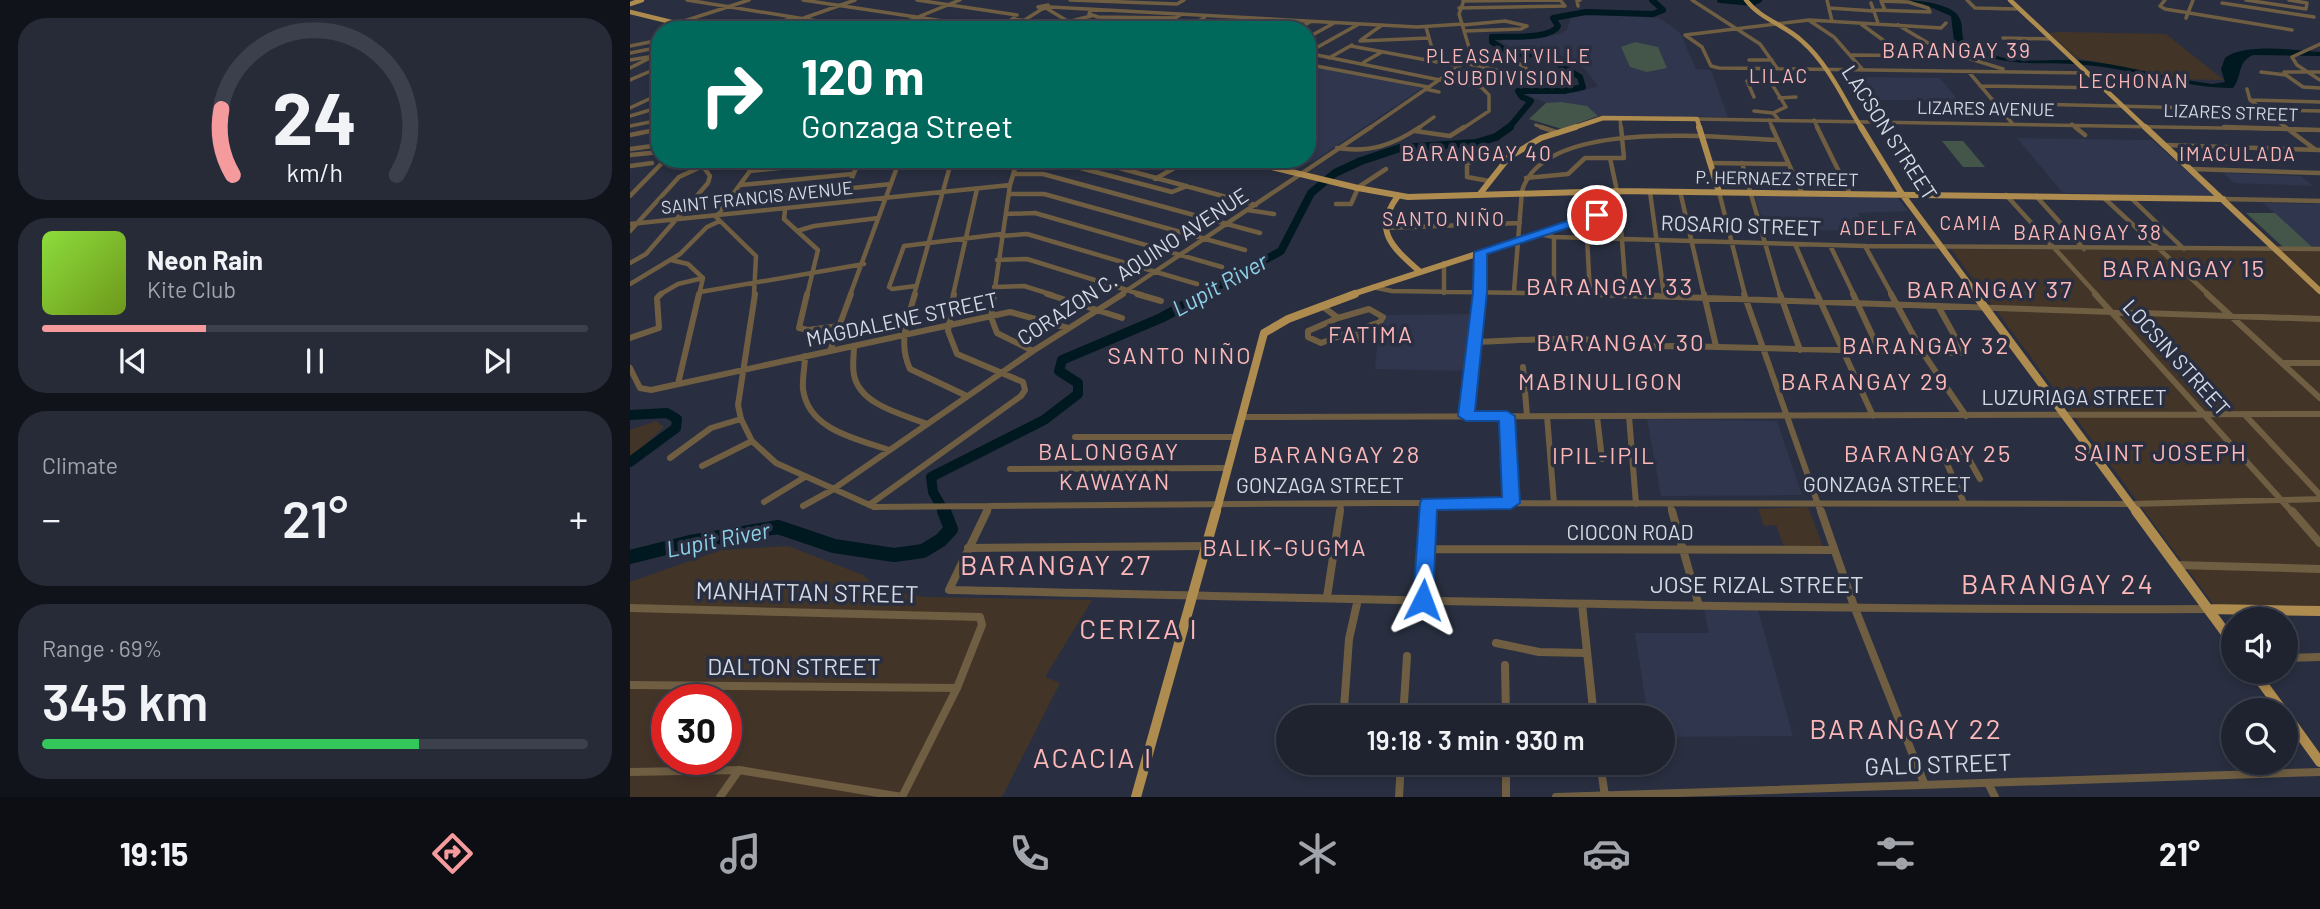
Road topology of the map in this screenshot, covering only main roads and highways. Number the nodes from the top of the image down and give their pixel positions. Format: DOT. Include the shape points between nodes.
graph roads {
  1 [pos="642,0"];
  2 [pos="2010,0"];
  3 [pos="1748,3"];
  4 [pos="630,4"];
  5 [pos="630,12"];
  6 [pos="669,21"];
  7 [pos="1275,168"];
  8 [pos="1617,191"];
  9 [pos="1719,192"];
  10 [pos="1902,194"];
  11 [pos="1479,195"];
  12 [pos="1398,196"];
  13 [pos="2223,199"];
  14 [pos="1419,271"];
  15 [pos="2320,291"];
  16 [pos="2208,609"];
  17 [pos="2320,611"];
  18 [pos="2221,627"];
  19 [pos="2298,732"];
  20 [pos="2320,762"];
  21 [pos="1136,797"];
  1 -- 4 [label="main road"];
  2 -- 13 [label="main road"];
  3 -- 10 [label="main road, LACSON STREET" via="1803,41"];
  5 -- 6 [label="main road"];
  7 -- 12 [label="main road, P. HERNAEZ STREET"];
  8 -- 9 [label="main road, P. HERNAEZ STREET"];
  8 -- 11 [label="main road, P. HERNAEZ STREET"];
  8 -- 14 [label="main road" via="1615,208"];
  9 -- 10 [label="main road, P. HERNAEZ STREET"];
  9 -- 11 [label="main road" via="1697,121 1602,118 1541,138 1516,152"];
  10 -- 13 [label="main road, P. HERNAEZ STREET"];
  10 -- 16 [label="main road, LACSON STREET"];
  11 -- 12 [label="main road, P. HERNAEZ STREET"];
  12 -- 14 [label="main road" via="1387,210 1385,228 1391,243"];
  13 -- 15 [label="main road"];
  14 -- 21 [label="main road" via="1322,306 1265,333"];
  16 -- 17 [label="main road, JOSE RIZAL STREET"];
  16 -- 18 [label="main road, LACSON STREET"];
  19 -- 20 [label="main road"];
}
